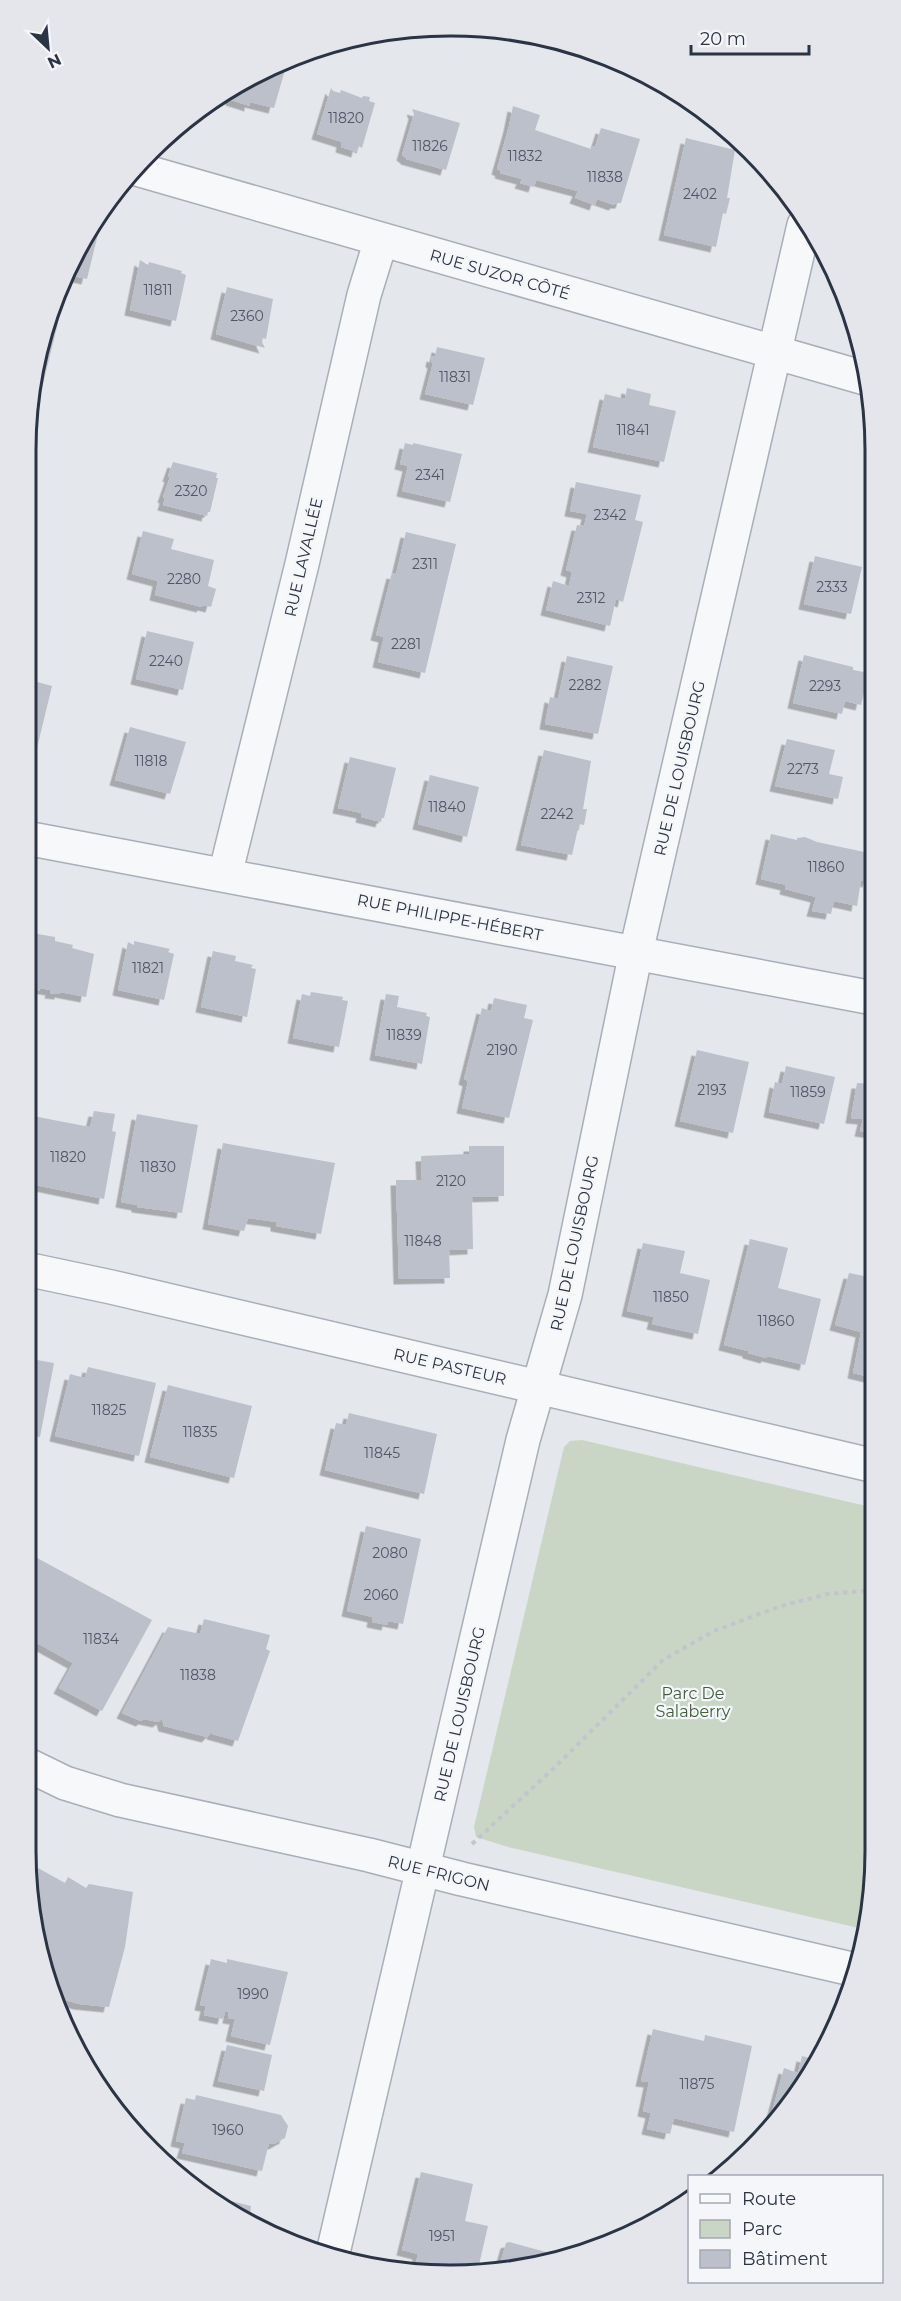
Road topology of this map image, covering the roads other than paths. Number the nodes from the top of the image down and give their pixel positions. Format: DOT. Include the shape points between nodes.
graph roads {
  1 [pos="144,171"];
  2 [pos="802,232"];
  3 [pos="381,240"];
  4 [pos="775,354"];
  5 [pos="858,376"];
  6 [pos="36,840"];
  7 [pos="225,875"];
  8 [pos="636,952"];
  9 [pos="865,996"];
  10 [pos="36,1271"];
  11 [pos="538,1387"];
  12 [pos="865,1464"];
  13 [pos="36,1769"];
  14 [pos="423,1870"];
  15 [pos="848,1968"];
  16 [pos="334,2248"];
  1 -- 3 [label="street, RUE SUZOR CÔTÉ"];
  2 -- 4 [label="street, RUE DE LOUISBOURG"];
  3 -- 4 [label="street, RUE SUZOR CÔTÉ"];
  3 -- 7 [label="street, RUE LAVALLÉE" via="364,295"];
  4 -- 5 [label="street, RUE SUZOR CÔTÉ"];
  4 -- 8 [label="street, RUE DE LOUISBOURG"];
  6 -- 7 [label="street, RUE PHILIPPE-HÉBERT"];
  7 -- 8 [label="street, RUE PHILIPPE-HÉBERT"];
  8 -- 9 [label="street, RUE PHILIPPE-HÉBERT"];
  8 -- 11 [label="street, RUE DE LOUISBOURG" via="565,1295"];
  10 -- 11 [label="street, RUE PASTEUR"];
  11 -- 12 [label="street, RUE PASTEUR"];
  11 -- 14 [label="street, RUE DE LOUISBOURG"];
  13 -- 14 [label="street, RUE FRIGON" via="65,1783 120,1800"];
  14 -- 15 [label="street, RUE FRIGON"];
  14 -- 16 [label="street, RUE DE LOUISBOURG"];
}
